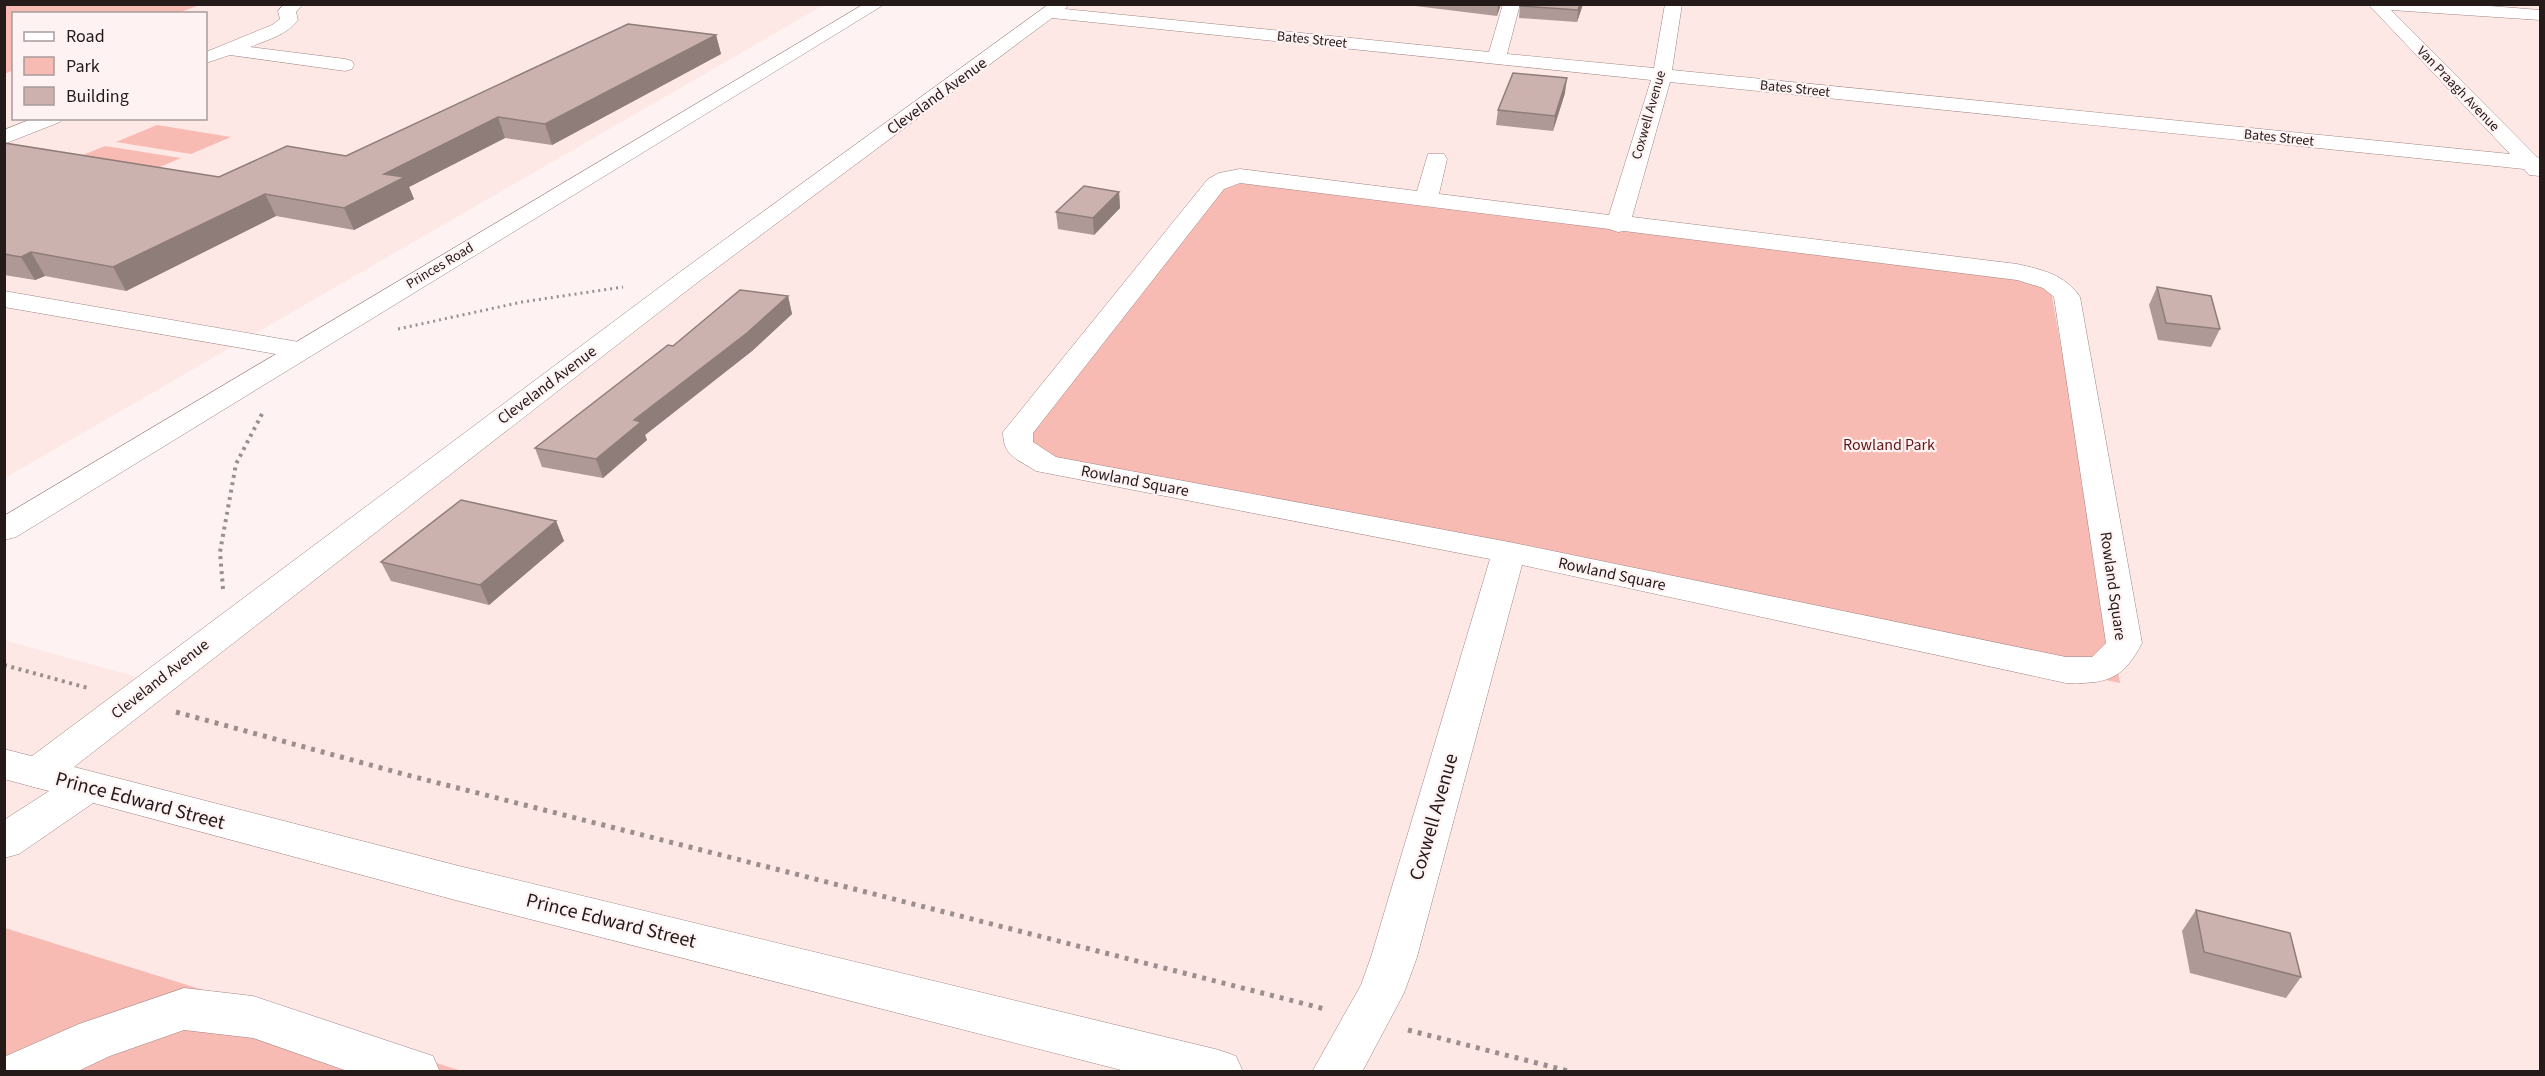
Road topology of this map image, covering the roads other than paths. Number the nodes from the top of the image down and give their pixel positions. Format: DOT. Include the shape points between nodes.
graph roads {
  1 [pos="295,4"];
  2 [pos="876,4"];
  3 [pos="1512,4"];
  4 [pos="1674,4"];
  5 [pos="2376,4"];
  6 [pos="2385,4"];
  7 [pos="1055,9"];
  8 [pos="2541,15"];
  9 [pos="227,49"];
  10 [pos="207,58"];
  11 [pos="1496,59"];
  12 [pos="345,65"];
  13 [pos="1662,76"];
  14 [pos="48,120"];
  15 [pos="4,138"];
  16 [pos="1436,159"];
  17 [pos="2537,167"];
  18 [pos="1426,199"];
  19 [pos="1618,225"];
  20 [pos="4,299"];
  21 [pos="297,351"];
  22 [pos="4,530"];
  23 [pos="1509,552"];
  24 [pos="21,769"];
  25 [pos="85,788"];
  26 [pos="4,842"];
  27 [pos="23,1071"];
  28 [pos="416,1071"];
  29 [pos="1220,1071"];
  30 [pos="1336,1071"];
  1 -- 9 [label="street" via="287,11 289,20 278,29"];
  2 -- 21 [label="street, Princes Road"];
  3 -- 11 [label="street"];
  4 -- 13 [label="street, Coxwell Avenue"];
  5 -- 17 [label="street, Van Praagh Avenue"];
  6 -- 8 [label="street"];
  7 -- 11 [label="street, Bates Street"];
  7 -- 24 [label="street, Cleveland Avenue" via="689,278 132,700"];
  9 -- 10 [label="street"];
  9 -- 12 [label="street"];
  11 -- 13 [label="street, Bates Street"];
  13 -- 17 [label="street, Bates Street"];
  13 -- 19 [label="street, Coxwell Avenue"];
  14 -- 15 [label="street"];
  16 -- 18 [label="street"];
  18 -- 19 [label="street, Rowland Square"];
  18 -- 23 [label="street, Rowland Square" via="1261,177 1234,177 1216,184 1018,432 1018,446 1047,464"];
  19 -- 23 [label="street, Rowland Square" via="2017,272 2062,288 2067,297 2124,643 2110,666 2097,671 2066,670"];
  20 -- 21 [label="street"];
  21 -- 22 [label="street, Princes Road"];
  23 -- 30 [label="street, Coxwell Avenue" via="1394,957 1381,993"];
  24 -- 25 [label="street, Prince Edward Street"];
  25 -- 26 [label="street"];
  25 -- 29 [label="street, Prince Edward Street"];
  27 -- 28 [label="street" via="96,1039 184,1009 253,1017"];
}
